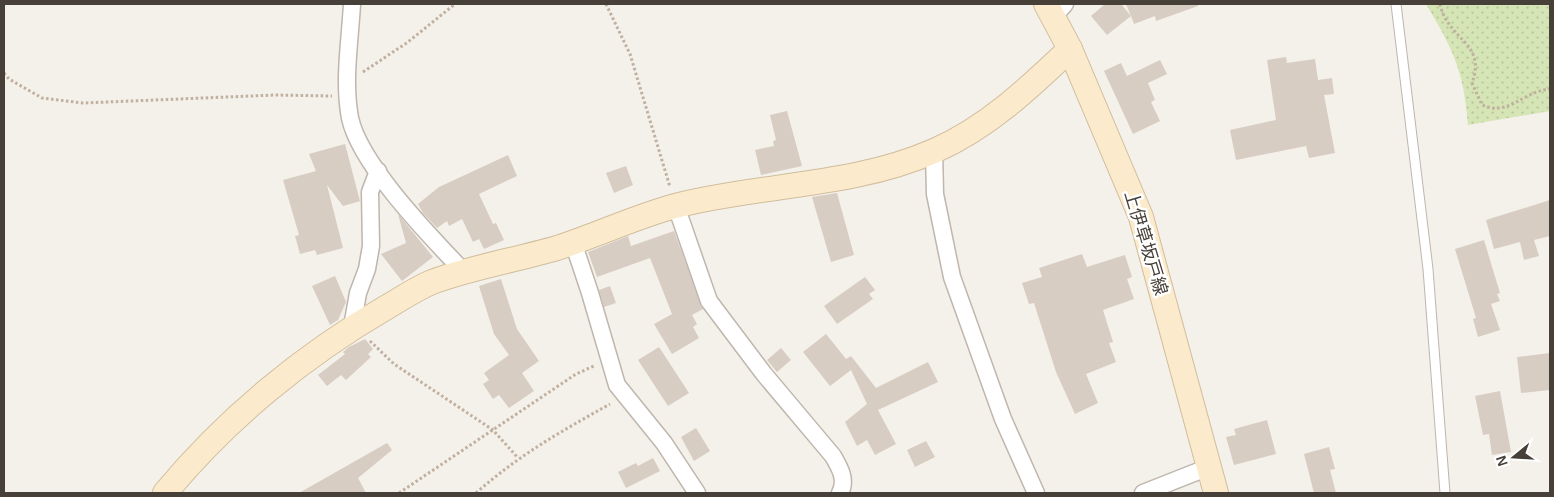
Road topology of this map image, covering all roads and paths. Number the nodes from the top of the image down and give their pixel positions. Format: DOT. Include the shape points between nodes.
graph roads {
  1 [pos="352,4"];
  2 [pos="455,4"];
  3 [pos="606,4"];
  4 [pos="1396,4"];
  5 [pos="1440,4"];
  6 [pos="1055,8"];
  7 [pos="1070,49"];
  8 [pos="4,73"];
  9 [pos="348,89"];
  10 [pos="1550,89"];
  11 [pos="934,151"];
  12 [pos="378,171"];
  13 [pos="676,206"];
  14 [pos="573,242"];
  15 [pos="464,273"];
  16 [pos="352,328"];
  17 [pos="610,358"];
  18 [pos="625,395"];
  19 [pos="493,430"];
  20 [pos="518,458"];
  21 [pos="1209,467"];
  22 [pos="165,493"];
  23 [pos="399,493"];
  24 [pos="476,493"];
  25 [pos="696,493"];
  26 [pos="840,493"];
  27 [pos="1036,493"];
  28 [pos="1143,493"];
  29 [pos="1216,493"];
  30 [pos="1445,493"];
  1 -- 9 [label="street"];
  2 -- 9 [label="path"];
  3 -- 13 [label="path" via="630,54"];
  4 -- 30 [label="lane" via="1428,269"];
  5 -- 10 [label="path" via="1442,16 1476,60 1472,83 1482,105 1492,110 1502,109 1538,90"];
  6 -- 7 [label="street, 上伊草坂戸線"];
  7 -- 11 [label="street" via="992,118"];
  7 -- 21 [label="street, 上伊草坂戸線" via="1141,217"];
  8 -- 9 [label="path" via="42,98 83,103"];
  9 -- 12 [label="street" via="350,119 361,147"];
  11 -- 13 [label="street" via="856,175"];
  11 -- 27 [label="street" via="935,194 952,277 1003,419"];
  12 -- 15 [label="street" via="404,206"];
  12 -- 16 [label="street" via="370,192 371,246"];
  13 -- 14 [label="street"];
  13 -- 26 [label="street" via="709,301 764,374 833,456 842,472 844,486"];
  14 -- 15 [label="street"];
  14 -- 17 [label="street"];
  15 -- 16 [label="street" via="431,282"];
  16 -- 19 [label="path" via="394,364"];
  16 -- 22 [label="street" via="256,401 202,452"];
  17 -- 18 [label="street" via="617,386"];
  17 -- 19 [label="path" via="576,374"];
  18 -- 20 [label="path" via="540,442"];
  18 -- 25 [label="street" via="664,443"];
  19 -- 20 [label="path"];
  19 -- 23 [label="path"];
  20 -- 24 [label="path"];
  21 -- 28 [label="street"];
  21 -- 29 [label="street, 上伊草坂戸線"];
}
